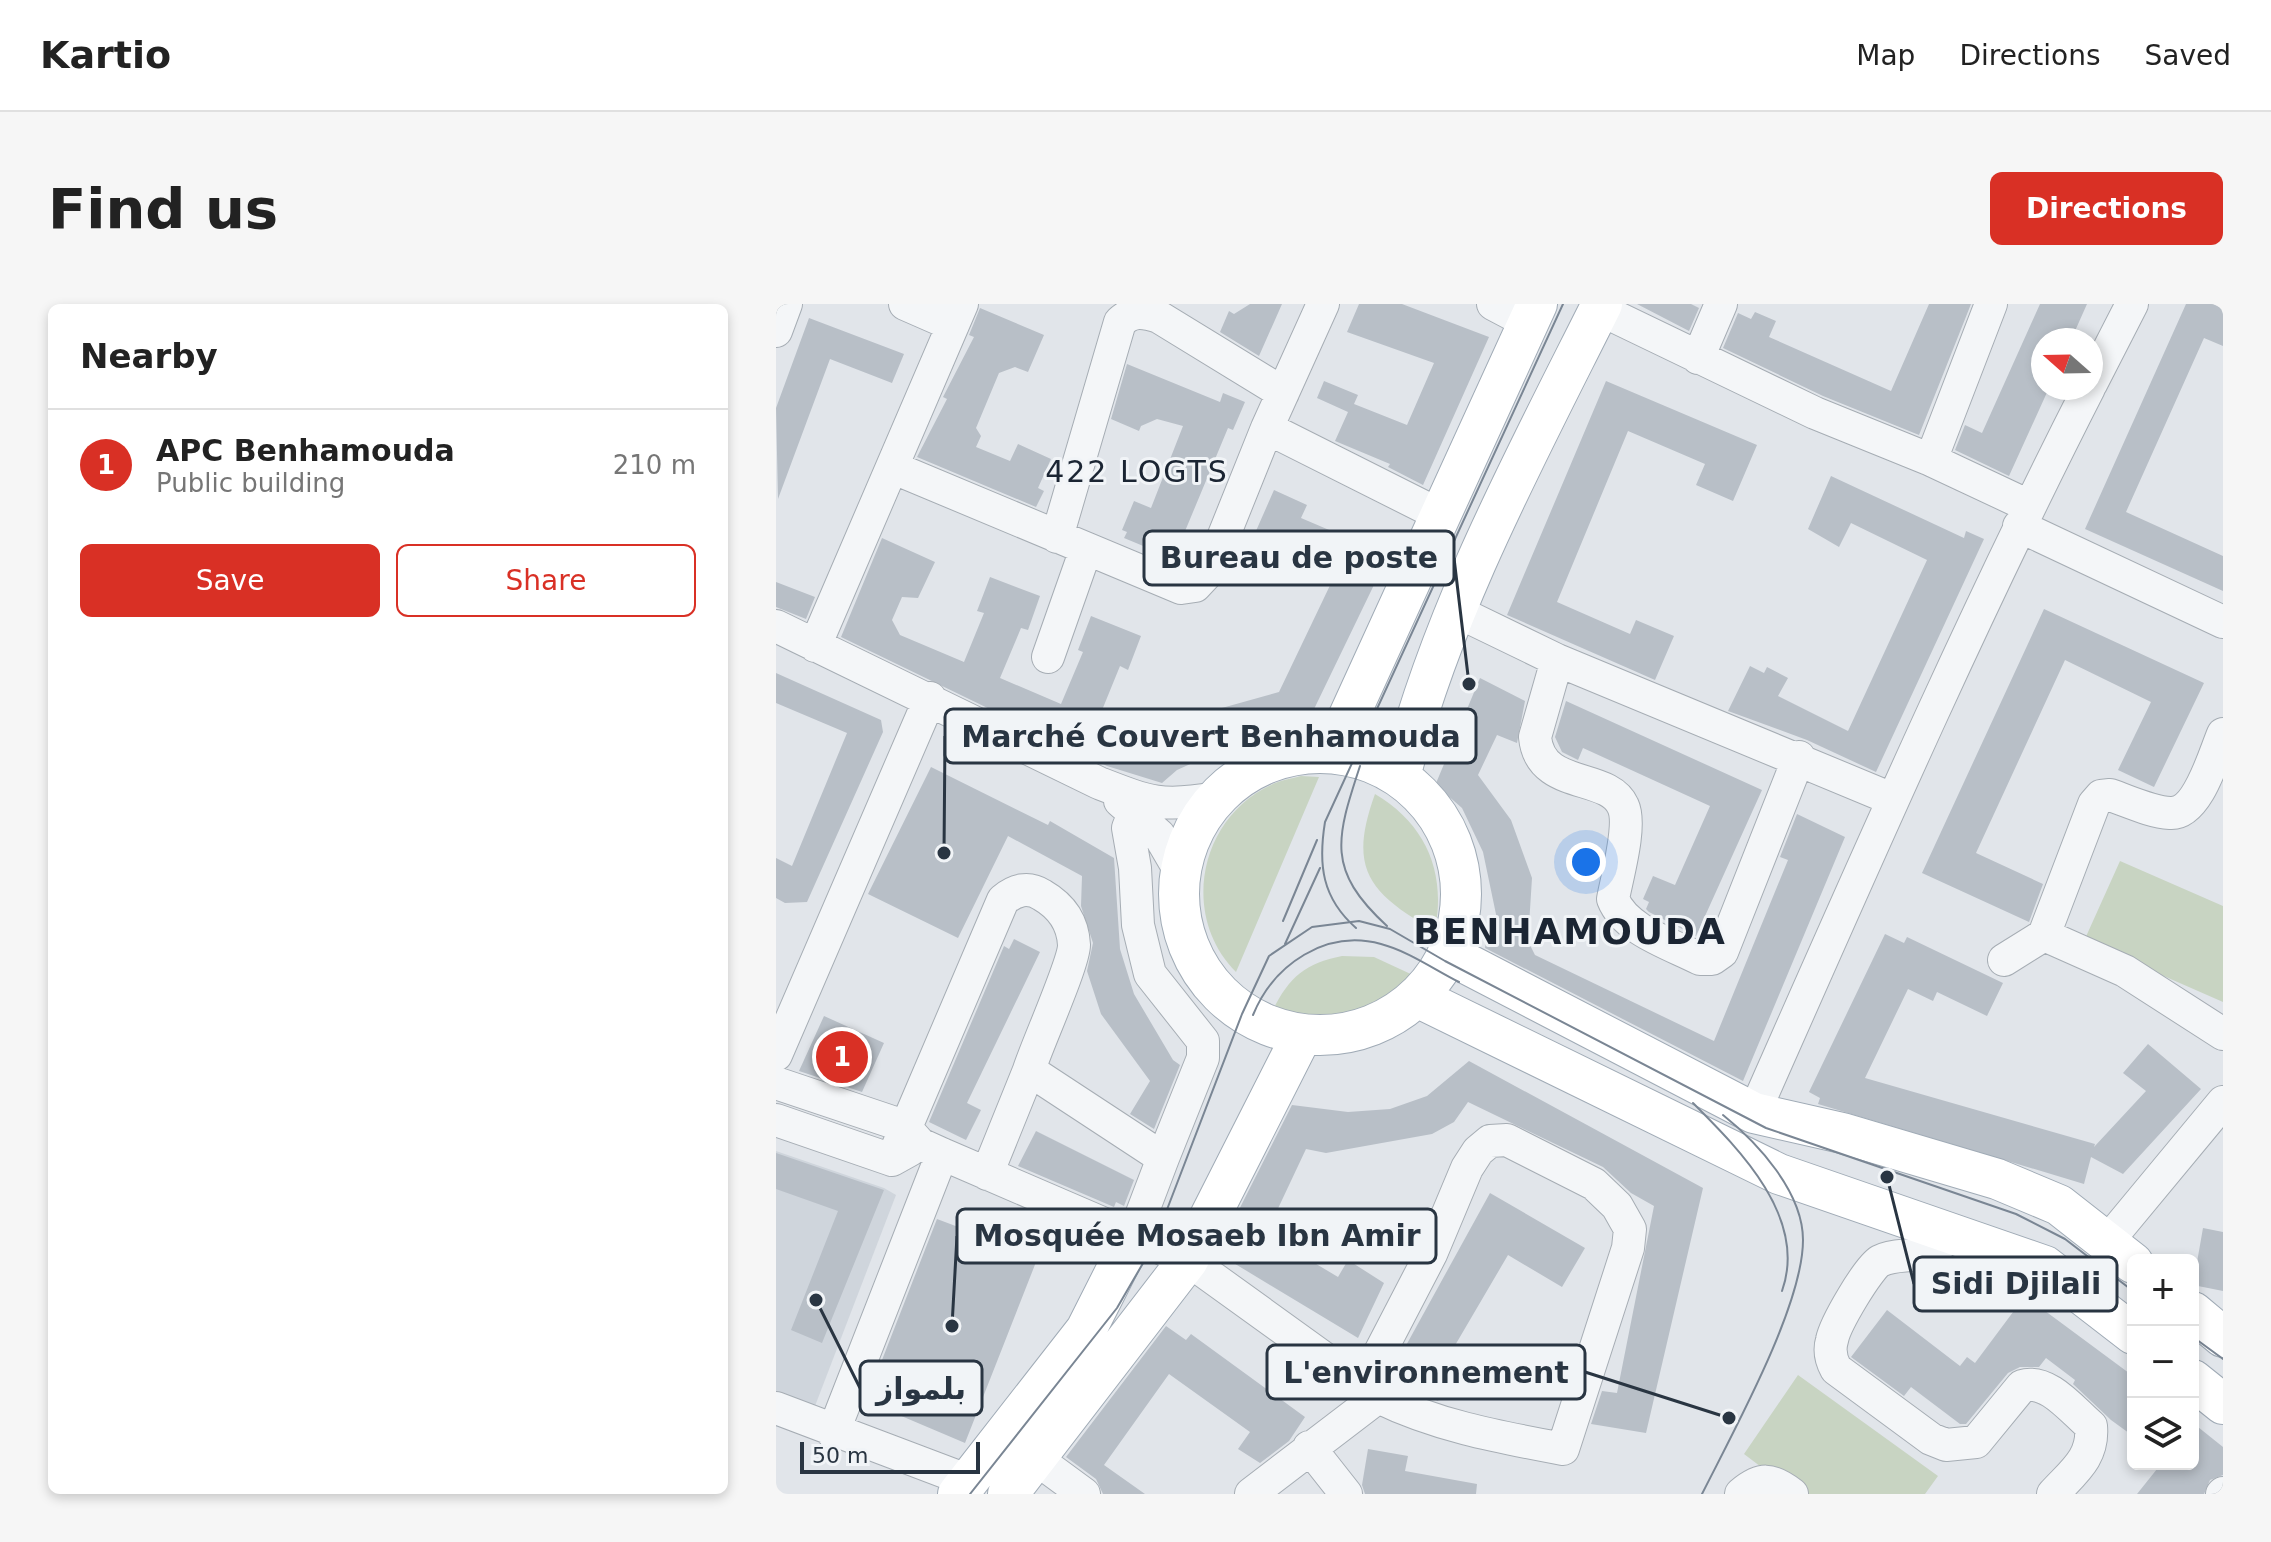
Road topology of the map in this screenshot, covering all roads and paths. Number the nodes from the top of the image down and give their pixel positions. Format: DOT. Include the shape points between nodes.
graph roads {
  1 [pos="786,304"];
  2 [pos="905,304"];
  3 [pos="1323,304"];
  4 [pos="1493,304"];
  5 [pos="1721,304"];
  6 [pos="1991,304"];
  7 [pos="2132,304"];
  8 [pos="1600,306"];
  9 [pos="1533,313"];
  10 [pos="958,315"];
  11 [pos="776,331"];
  12 [pos="1698,358"];
  13 [pos="2103,361"];
  14 [pos="1283,393"];
  15 [pos="2083,400"];
  16 [pos="1267,428"];
  17 [pos="1931,460"];
  18 [pos="894,468"];
  19 [pos="1442,516"];
  20 [pos="2024,516"];
  21 [pos="1072,543"];
  22 [pos="1458,612"];
  23 [pos="2223,622"];
  24 [pos="776,626"];
  25 [pos="815,646"];
  26 [pos="1048,657"];
  27 [pos="1557,660"];
  28 [pos="930,698"];
  29 [pos="2223,734"];
  30 [pos="1332,753"];
  31 [pos="1799,757"];
  32 [pos="1400,777"];
  33 [pos="1099,783"];
  34 [pos="1215,798"];
  35 [pos="1892,799"];
  36 [pos="1134,813"];
  37 [pos="1180,871"];
  38 [pos="2044,935"];
  39 [pos="1448,954"];
  40 [pos="2004,960"];
  41 [pos="1417,997"];
  42 [pos="2223,1034"];
  43 [pos="1302,1035"];
  44 [pos="776,1055"];
  45 [pos="1029,1070"];
  46 [pos="776,1083"];
  47 [pos="2223,1102"];
  48 [pos="1754,1113"];
  49 [pos="776,1120"];
  50 [pos="922,1142"];
  51 [pos="1163,1158"];
  52 [pos="987,1174"];
  53 [pos="1954,1233"];
  54 [pos="1133,1237"];
  55 [pos="2120,1253"];
  56 [pos="1188,1260"];
  57 [pos="2199,1317"];
  58 [pos="2127,1329"];
  59 [pos="2223,1337"];
  60 [pos="2199,1385"];
  61 [pos="1371,1390"];
  62 [pos="2223,1404"];
  63 [pos="776,1408"];
  64 [pos="833,1433"];
  65 [pos="1309,1447"];
  66 [pos="1035,1458"];
  67 [pos="963,1487"];
  68 [pos="1008,1494"];
  69 [pos="1084,1494"];
  70 [pos="1251,1494"];
  71 [pos="1346,1494"];
  72 [pos="1741,1494"];
  73 [pos="1792,1494"];
  74 [pos="2053,1494"];
  1 -- 11 [label="street"];
  2 -- 10 [label="street"];
  3 -- 14 [label="street"];
  4 -- 9 [label="street"];
  5 -- 12 [label="street"];
  6 -- 17 [label="street"];
  7 -- 13 [label="street"];
  8 -- 12 [label="street"];
  8 -- 22 [label="main road" via="1564,372"];
  9 -- 19 [label="main road"];
  10 -- 18 [label="street"];
  12 -- 17 [label="street"];
  14 -- 16 [label="street"];
  14 -- 21 [label="street" via="1159,317 1129,314 1120,322"];
  15 -- 20 [label="street"];
  16 -- 19 [label="street"];
  16 -- 21 [label="street" via="1210,570 1195,586 1181,588"];
  17 -- 20 [label="street"];
  18 -- 21 [label="street"];
  18 -- 25 [label="street"];
  19 -- 30 [label="main road"];
  20 -- 23 [label="street"];
  20 -- 35 [label="street"];
  21 -- 26 [label="street"];
  22 -- 27 [label="street"];
  22 -- 32 [label="main road" via="1415,718"];
  24 -- 25 [label="street"];
  25 -- 28 [label="street"];
  27 -- 31 [label="street"];
  27 -- 31 [label="street" via="1536,749 1556,771 1613,794 1624,806 1626,827 1613,899 1617,909 1629,922 1700,959 1722,952"];
  28 -- 33 [label="street"];
  28 -- 44 [label="street"];
  29 -- 38 [label="street" via="2194,802 2182,812 2170,814 2101,796"];
  30 -- 32 [label="main road" via="1362,759"];
  30 -- 34 [label="main road" via="1289,755 1249,771"];
  31 -- 35 [label="street"];
  32 -- 39 [label="main road" via="1429,804 1450,838 1460,876 1460,916"];
  33 -- 34 [label="street" via="1148,802 1178,805"];
  33 -- 36 [label="street"];
  34 -- 37 [label="main road" via="1193,832"];
  35 -- 48 [label="street"];
  36 -- 37 [label="street" via="1159,835"];
  36 -- 51 [label="street" via="1128,828 1138,925 1150,974 1203,1041 1203,1058"];
  37 -- 43 [label="main road" via="1182,926 1197,966 1217,993 1242,1014"];
  38 -- 40 [label="street"];
  38 -- 42 [label="street" via="2125,971"];
  39 -- 41 [label="main road"];
  39 -- 48 [label="main road"];
  41 -- 43 [label="main road" via="1383,1021 1344,1034"];
  41 -- 53 [label="main road" via="1779,1174"];
  43 -- 56 [label="main road"];
  45 -- 50 [label="street" via="1074,948 1069,922 1057,903 1034,890 1015,891 1003,900"];
  45 -- 51 [label="street"];
  45 -- 52 [label="street"];
  46 -- 50 [label="street"];
  47 -- 55 [label="street"];
  48 -- 55 [label="main road" via="1997,1179 2059,1205"];
  49 -- 50 [label="street" via="892,1160"];
  50 -- 52 [label="street"];
  50 -- 64 [label="street"];
  51 -- 54 [label="street"];
  52 -- 54 [label="street"];
  53 -- 58 [label="main road" via="2045,1266"];
  53 -- 74 [label="street" via="1921,1254 1876,1263 1836,1327 1830,1343 1832,1361 1931,1439 1946,1445 1976,1442 2022,1386 2046,1387 2091,1426 2088,1456"];
  54 -- 56 [label="street"];
  54 -- 67 [label="main road" via="1086,1330"];
  56 -- 61 [label="street"];
  56 -- 66 [label="main road"];
  57 -- 59 [label="main road"];
  60 -- 62 [label="main road"];
  61 -- 61 [label="street" via="1467,1168 1490,1141 1507,1140 1581,1178 1617,1206 1630,1229 1628,1248 1563,1449 1454,1427"];
  61 -- 65 [label="street"];
  63 -- 64 [label="street"];
  64 -- 67 [label="street"];
  65 -- 70 [label="street"];
  65 -- 71 [label="street"];
  66 -- 68 [label="main road"];
  66 -- 69 [label="street"];
  72 -- 73 [label="street" via="1764,1480"];
}
